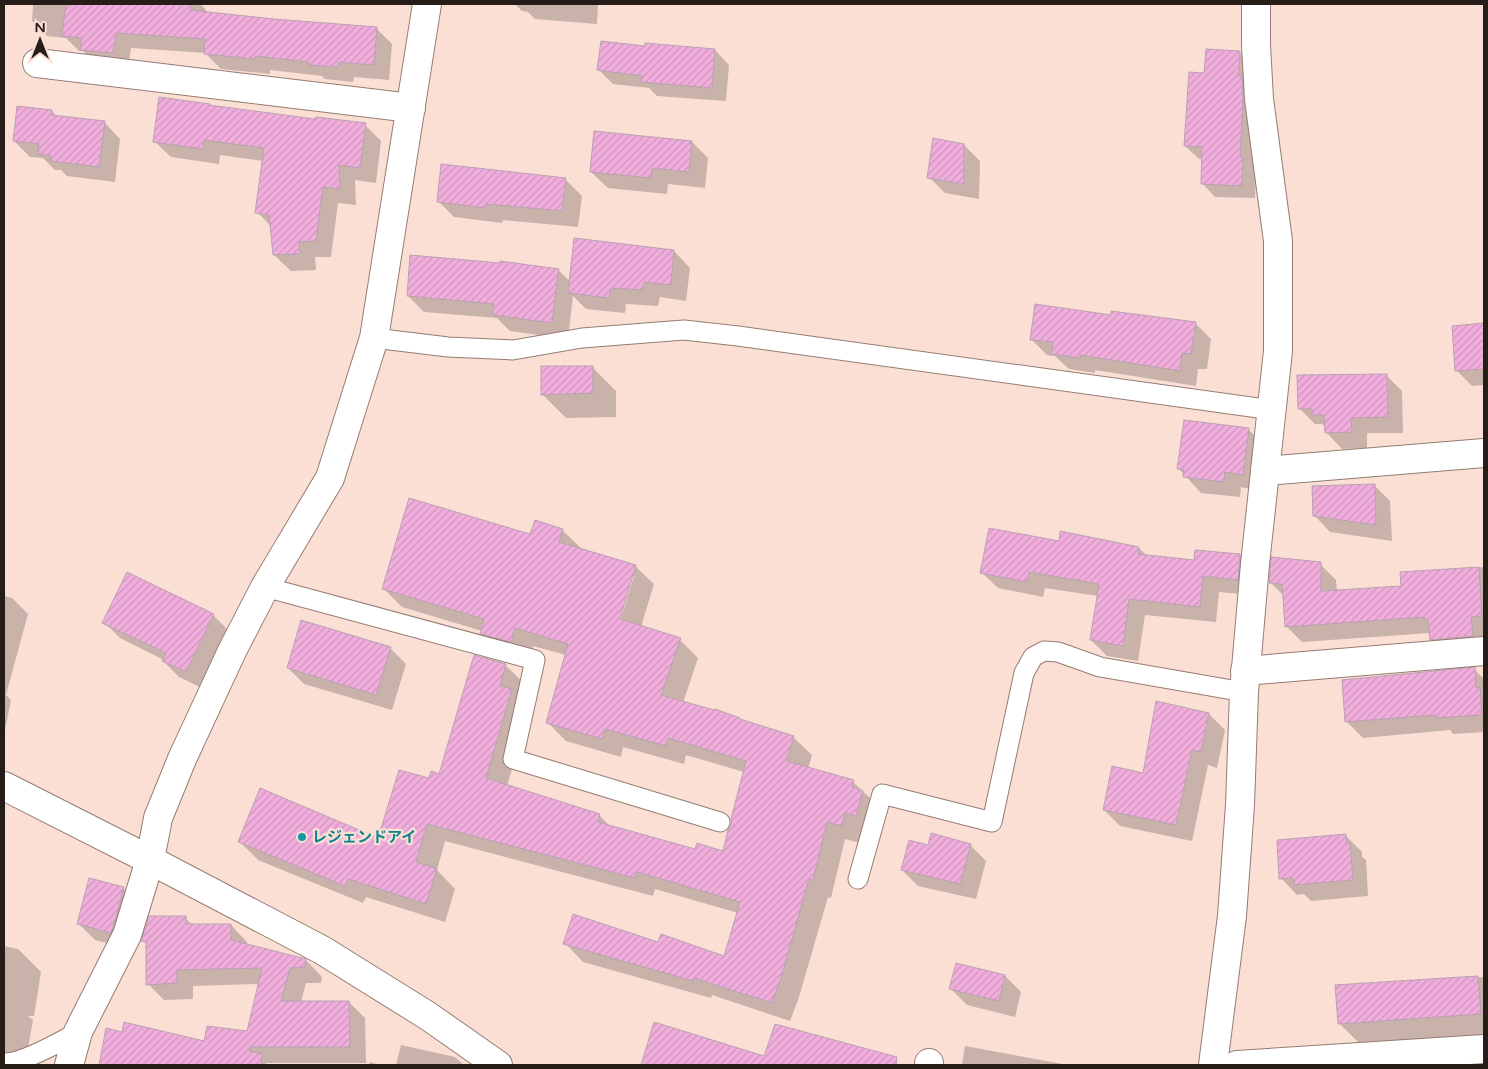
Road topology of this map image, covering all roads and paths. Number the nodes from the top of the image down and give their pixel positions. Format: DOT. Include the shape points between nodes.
graph roads {
  1 [pos="427,4"];
  2 [pos="1256,4"];
  3 [pos="37,63"];
  4 [pos="411,108"];
  5 [pos="374,338"];
  6 [pos="1272,410"];
  7 [pos="1484,453"];
  8 [pos="1265,471"];
  9 [pos="265,587"];
  10 [pos="1484,650"];
  11 [pos="1245,682"];
  12 [pos="4,786"];
  13 [pos="720,822"];
  14 [pos="150,860"];
  15 [pos="858,879"];
  16 [pos="78,1032"];
  17 [pos="1484,1049"];
  18 [pos="4,1063"];
  19 [pos="69,1065"];
  20 [pos="498,1065"];
  21 [pos="1213,1065"];
  22 [pos="1237,1065"];
  1 -- 4 [label="street"];
  2 -- 6 [label="street" via="1259,99 1278,241 1278,352"];
  3 -- 4 [label="street"];
  4 -- 5 [label="street"];
  5 -- 6 [label="lane" via="448,347 513,350 582,338 684,330"];
  5 -- 9 [label="street" via="330,478"];
  6 -- 8 [label="street"];
  7 -- 8 [label="street"];
  8 -- 11 [label="street"];
  9 -- 13 [label="lane" via="535,660 513,759"];
  9 -- 14 [label="street" via="182,759 158,818"];
  10 -- 11 [label="street"];
  11 -- 15 [label="lane" via="1100,667 1058,652 1033,656 1024,673 992,822 882,794"];
  11 -- 21 [label="street" via="1232,916"];
  12 -- 14 [label="street"];
  14 -- 16 [label="street" via="127,935"];
  14 -- 20 [label="street" via="322,950 428,1016"];
  16 -- 18 [label="lane" via="38,1052"];
  16 -- 19 [label="street"];
  17 -- 22 [label="street"];
}
